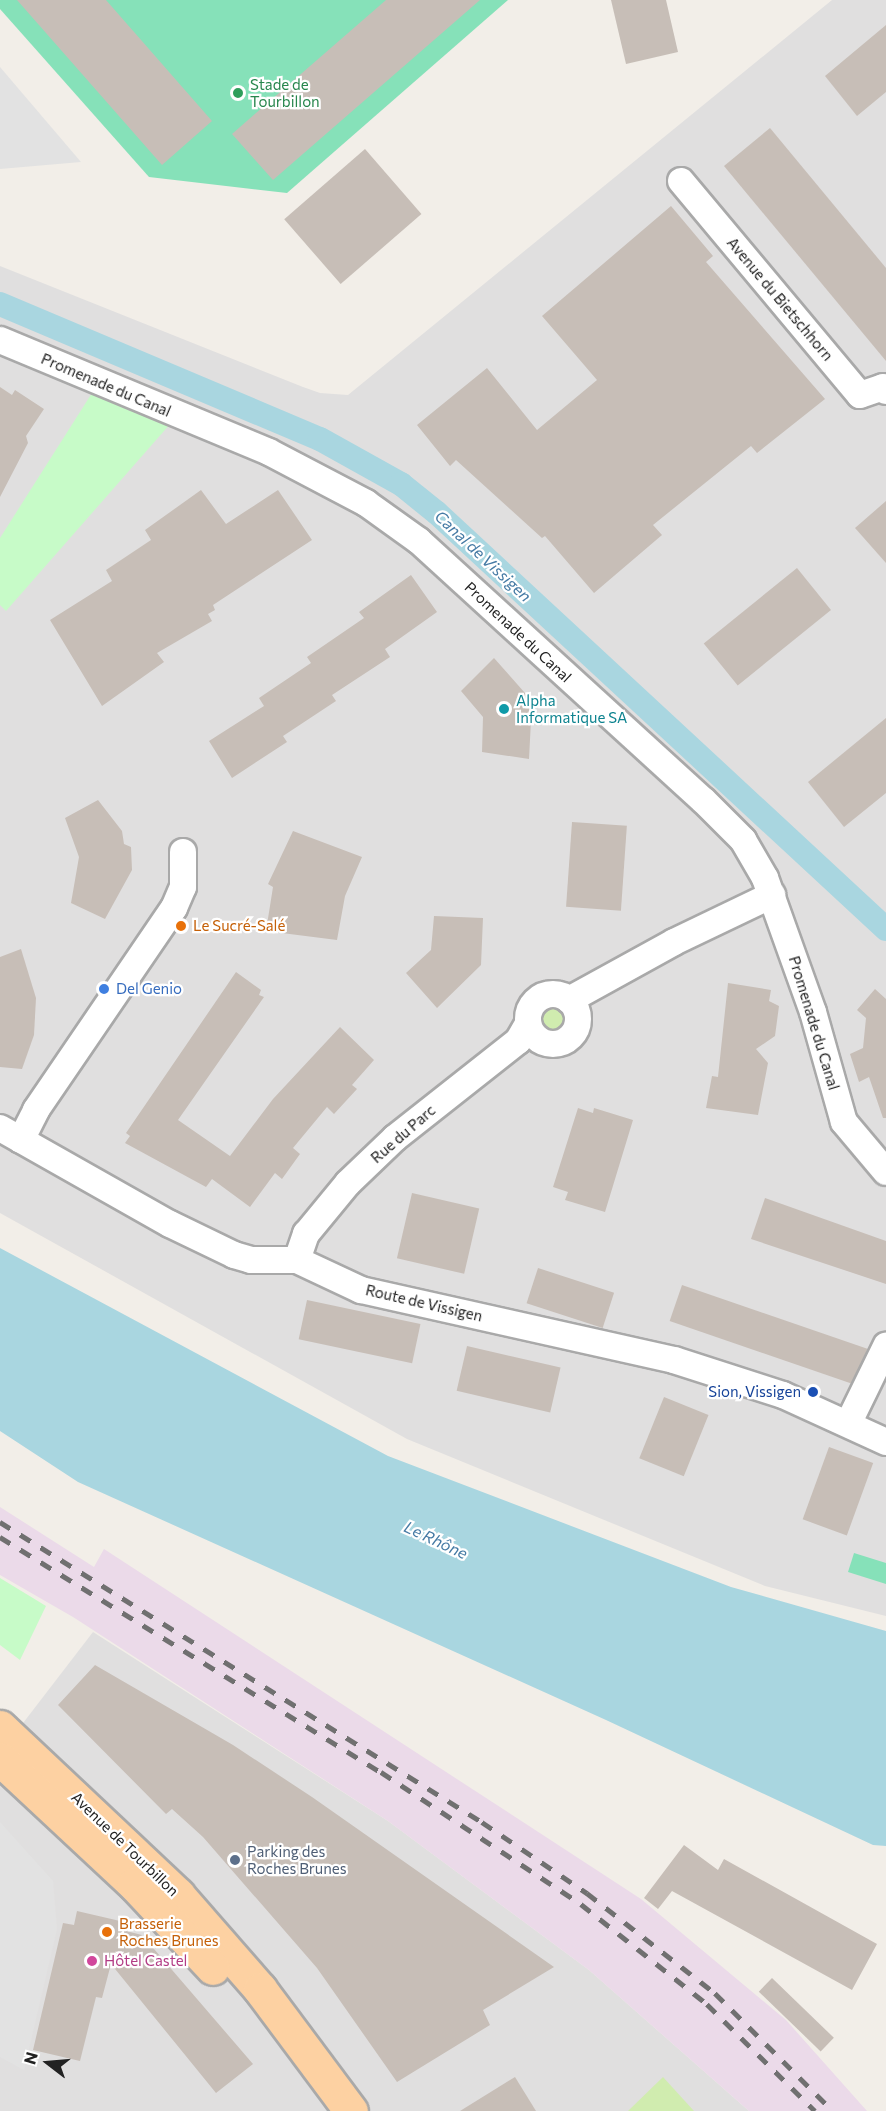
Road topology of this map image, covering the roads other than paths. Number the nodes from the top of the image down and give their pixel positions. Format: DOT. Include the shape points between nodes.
graph roads {
  1 [pos="681,181"];
  2 [pos="0,340"];
  3 [pos="886,391"];
  4 [pos="183,852"];
  5 [pos="772,895"];
  6 [pos="569,1000"];
  7 [pos="528,1024"];
  8 [pos="10,1134"];
  9 [pos="886,1172"];
  10 [pos="297,1260"];
  11 [pos="886,1346"];
  12 [pos="849,1422"];
  13 [pos="886,1442"];
  14 [pos="0,1727"];
  15 [pos="0,1759"];
  16 [pos="325,2111"];
  17 [pos="351,2111"];
  1 -- 3 [label="street, Avenue du Bietschhorn" via="860,395 883,387"];
  2 -- 5 [label="street, Promenade du Canal" via="269,452 350,494 401,527 734,830 754,856"];
  4 -- 8 [label="street, Route de Vissigen" via="183,887 174,908 36,1110"];
  5 -- 6 [label="street" via="674,942"];
  5 -- 9 [label="street, Promenade du Canal" via="813,1012 844,1122"];
  6 -- 7 [label="street, Rue du Parc" via="555,994 540,997 530,1008"];
  6 -- 7 [label="street" via="578,1015 569,1038 545,1043"];
  7 -- 10 [label="street, Rue du Parc" via="518,1041 395,1138 348,1183 306,1234"];
  8 -- 10 [label="street, Route de Vissigen" via="223,1251 250,1260"];
  10 -- 12 [label="street, Route de Vissigen" via="361,1290 674,1360 783,1395"];
  11 -- 12 [label="street"];
  12 -- 13 [label="street, Route de Vissigen"];
  14 -- 17 [label="main road, Avenue de Tourbillon" via="178,1895 260,1989"];
  15 -- 16 [label="main road, Avenue de Tourbillon" via="134,1884 194,1947"];
}
